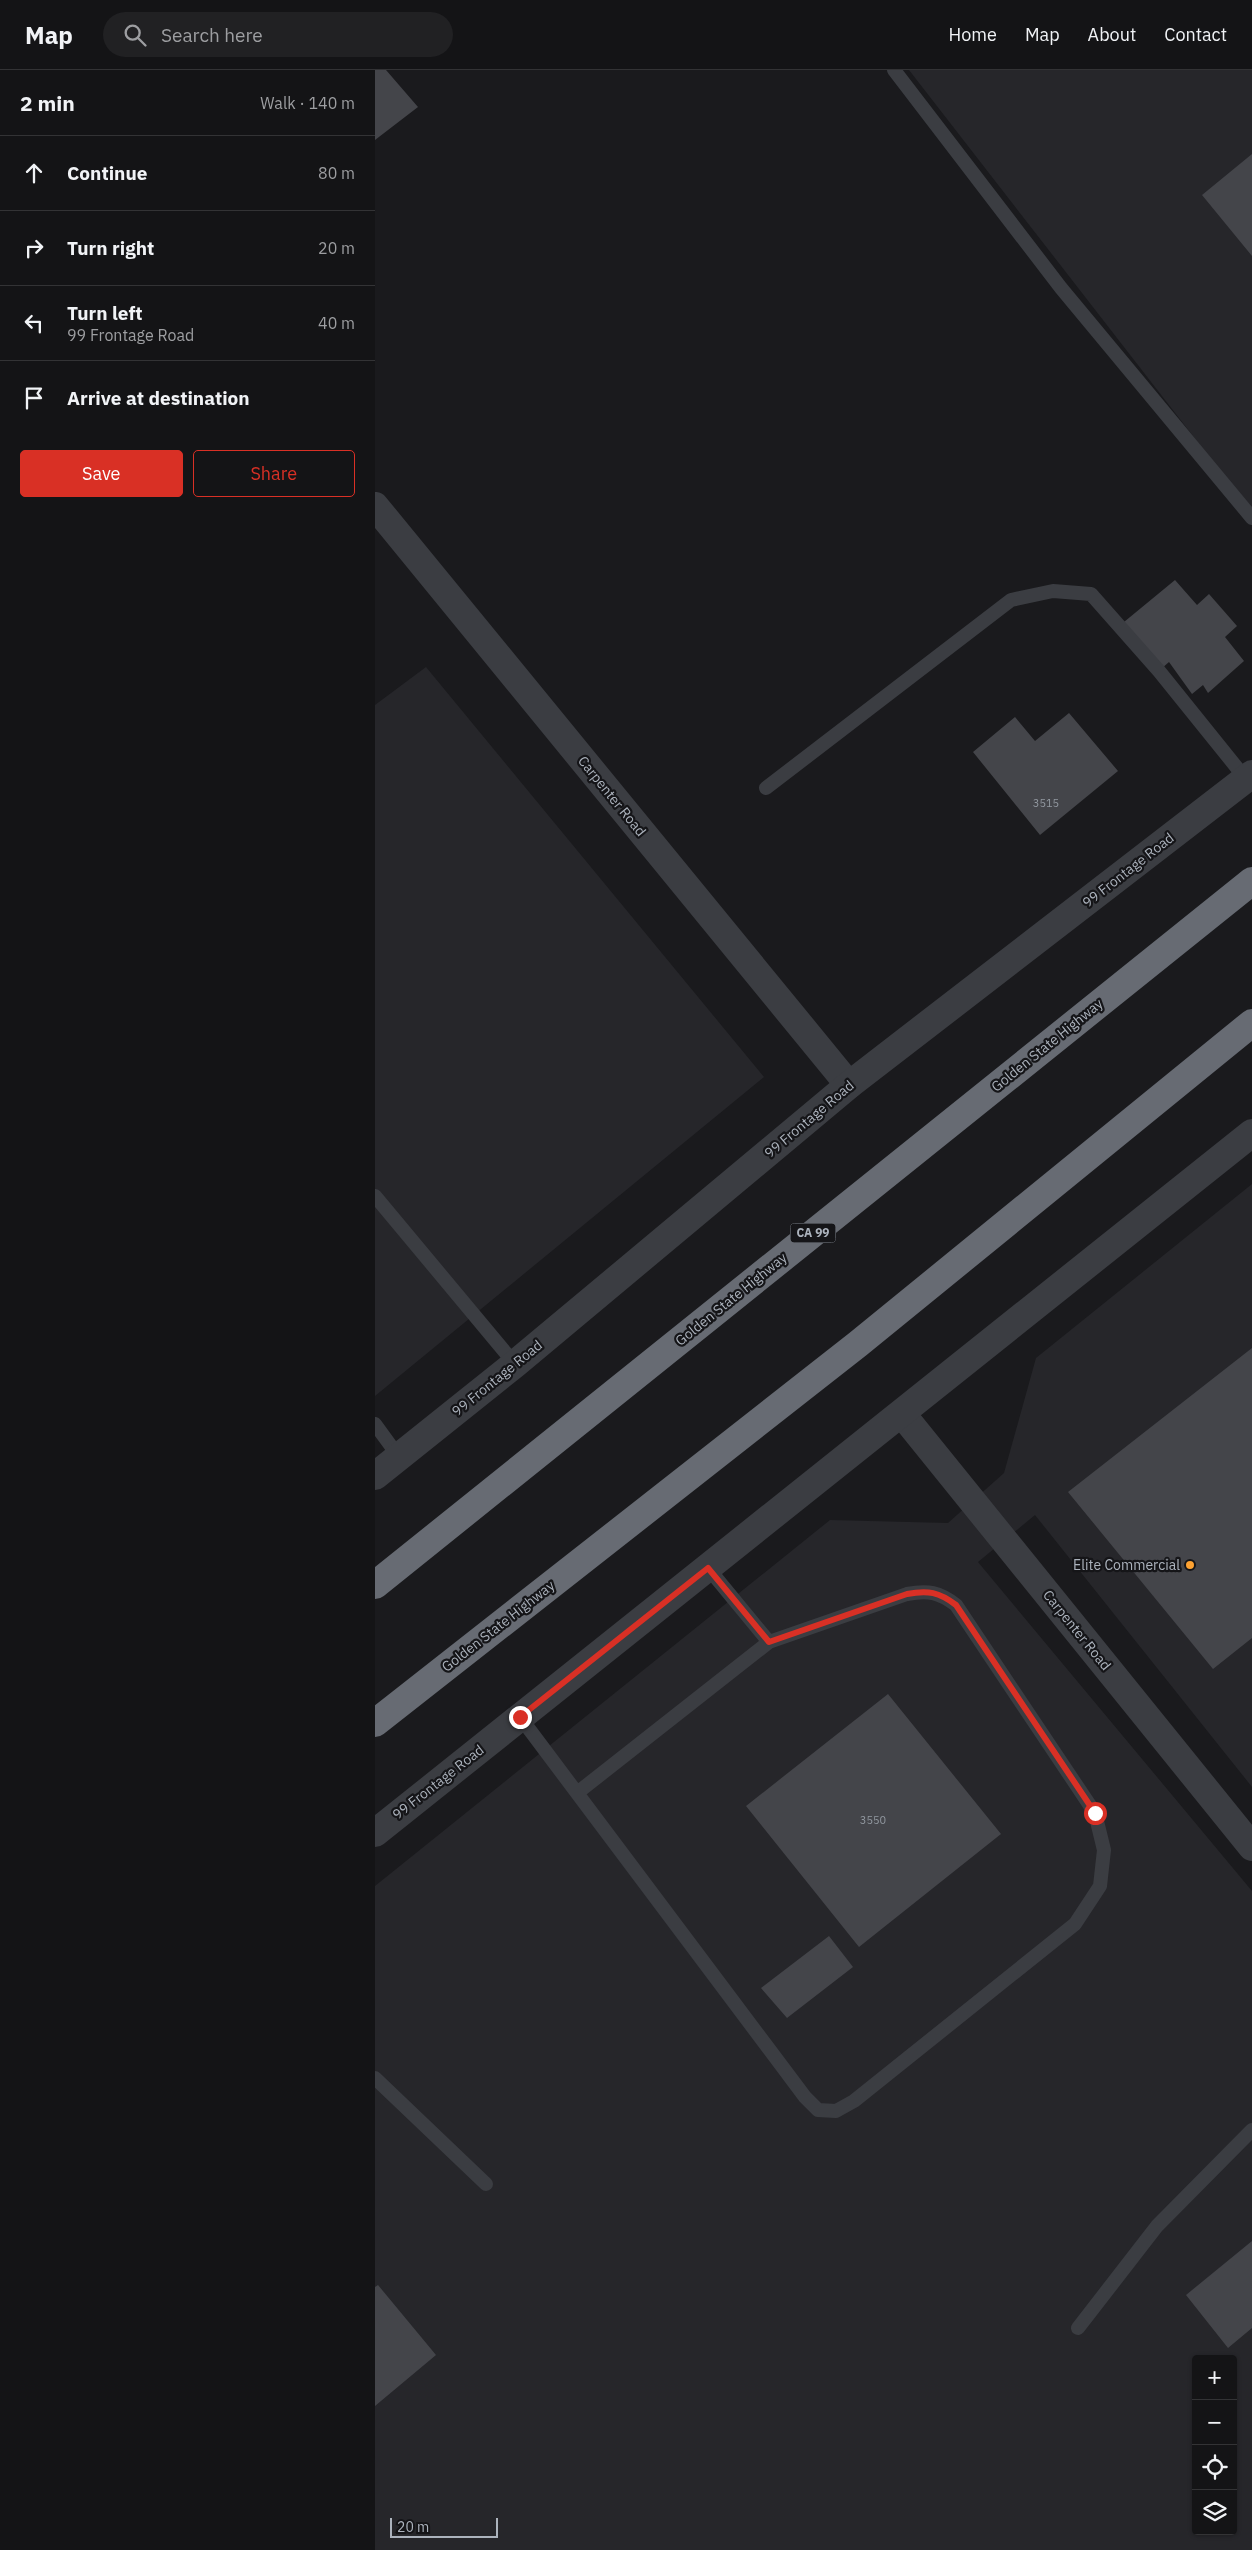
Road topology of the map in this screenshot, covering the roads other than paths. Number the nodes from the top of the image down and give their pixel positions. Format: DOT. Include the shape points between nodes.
graph roads {
  1 [pos="894,70"];
  2 [pos="375,506"];
  3 [pos="1252,518"];
  4 [pos="1249,776"];
  5 [pos="766,788"];
  6 [pos="1252,881"];
  7 [pos="1252,1023"];
  8 [pos="849,1085"];
  9 [pos="1252,1133"];
  10 [pos="375,1196"];
  11 [pos="515,1364"];
  12 [pos="902,1414"];
  13 [pos="375,1424"];
  14 [pos="399,1457"];
  15 [pos="375,1476"];
  16 [pos="708,1568"];
  17 [pos="375,1585"];
  18 [pos="769,1642"];
  19 [pos="520,1717"];
  20 [pos="375,1723"];
  21 [pos="577,1794"];
  22 [pos="375,1833"];
  23 [pos="1252,1847"];
  24 [pos="375,2078"];
  25 [pos="1252,2130"];
  26 [pos="486,2184"];
  27 [pos="1078,2328"];
  1 -- 3 [label="lane" via="1061,288"];
  2 -- 8 [label="street, Carpenter Road"];
  4 -- 5 [label="lane" via="1091,594 1053,590 1011,600"];
  4 -- 8 [label="street, 99 Frontage Road"];
  6 -- 17 [label="highway, Golden State Highway / CA 99"];
  7 -- 20 [label="highway, Golden State Highway" via="858,1344"];
  8 -- 11 [label="street, 99 Frontage Road"];
  9 -- 12 [label="street, 99 Frontage Road"];
  10 -- 11 [label="lane"];
  11 -- 14 [label="street, 99 Frontage Road"];
  12 -- 16 [label="street, 99 Frontage Road"];
  12 -- 23 [label="street, Carpenter Road"];
  13 -- 14 [label="lane"];
  14 -- 15 [label="street, 99 Frontage Road"];
  16 -- 18 [label="lane"];
  16 -- 19 [label="street, 99 Frontage Road"];
  18 -- 21 [label="lane"];
  18 -- 21 [label="lane" via="924,1590 941,1594 956,1605 1095,1813 1104,1850 1100,1886 1075,1924 854,2101 836,2111 818,2110"];
  19 -- 21 [label="lane"];
  19 -- 22 [label="street, 99 Frontage Road"];
  24 -- 26 [label="lane"];
  25 -- 27 [label="lane" via="1157,2226"];
}
